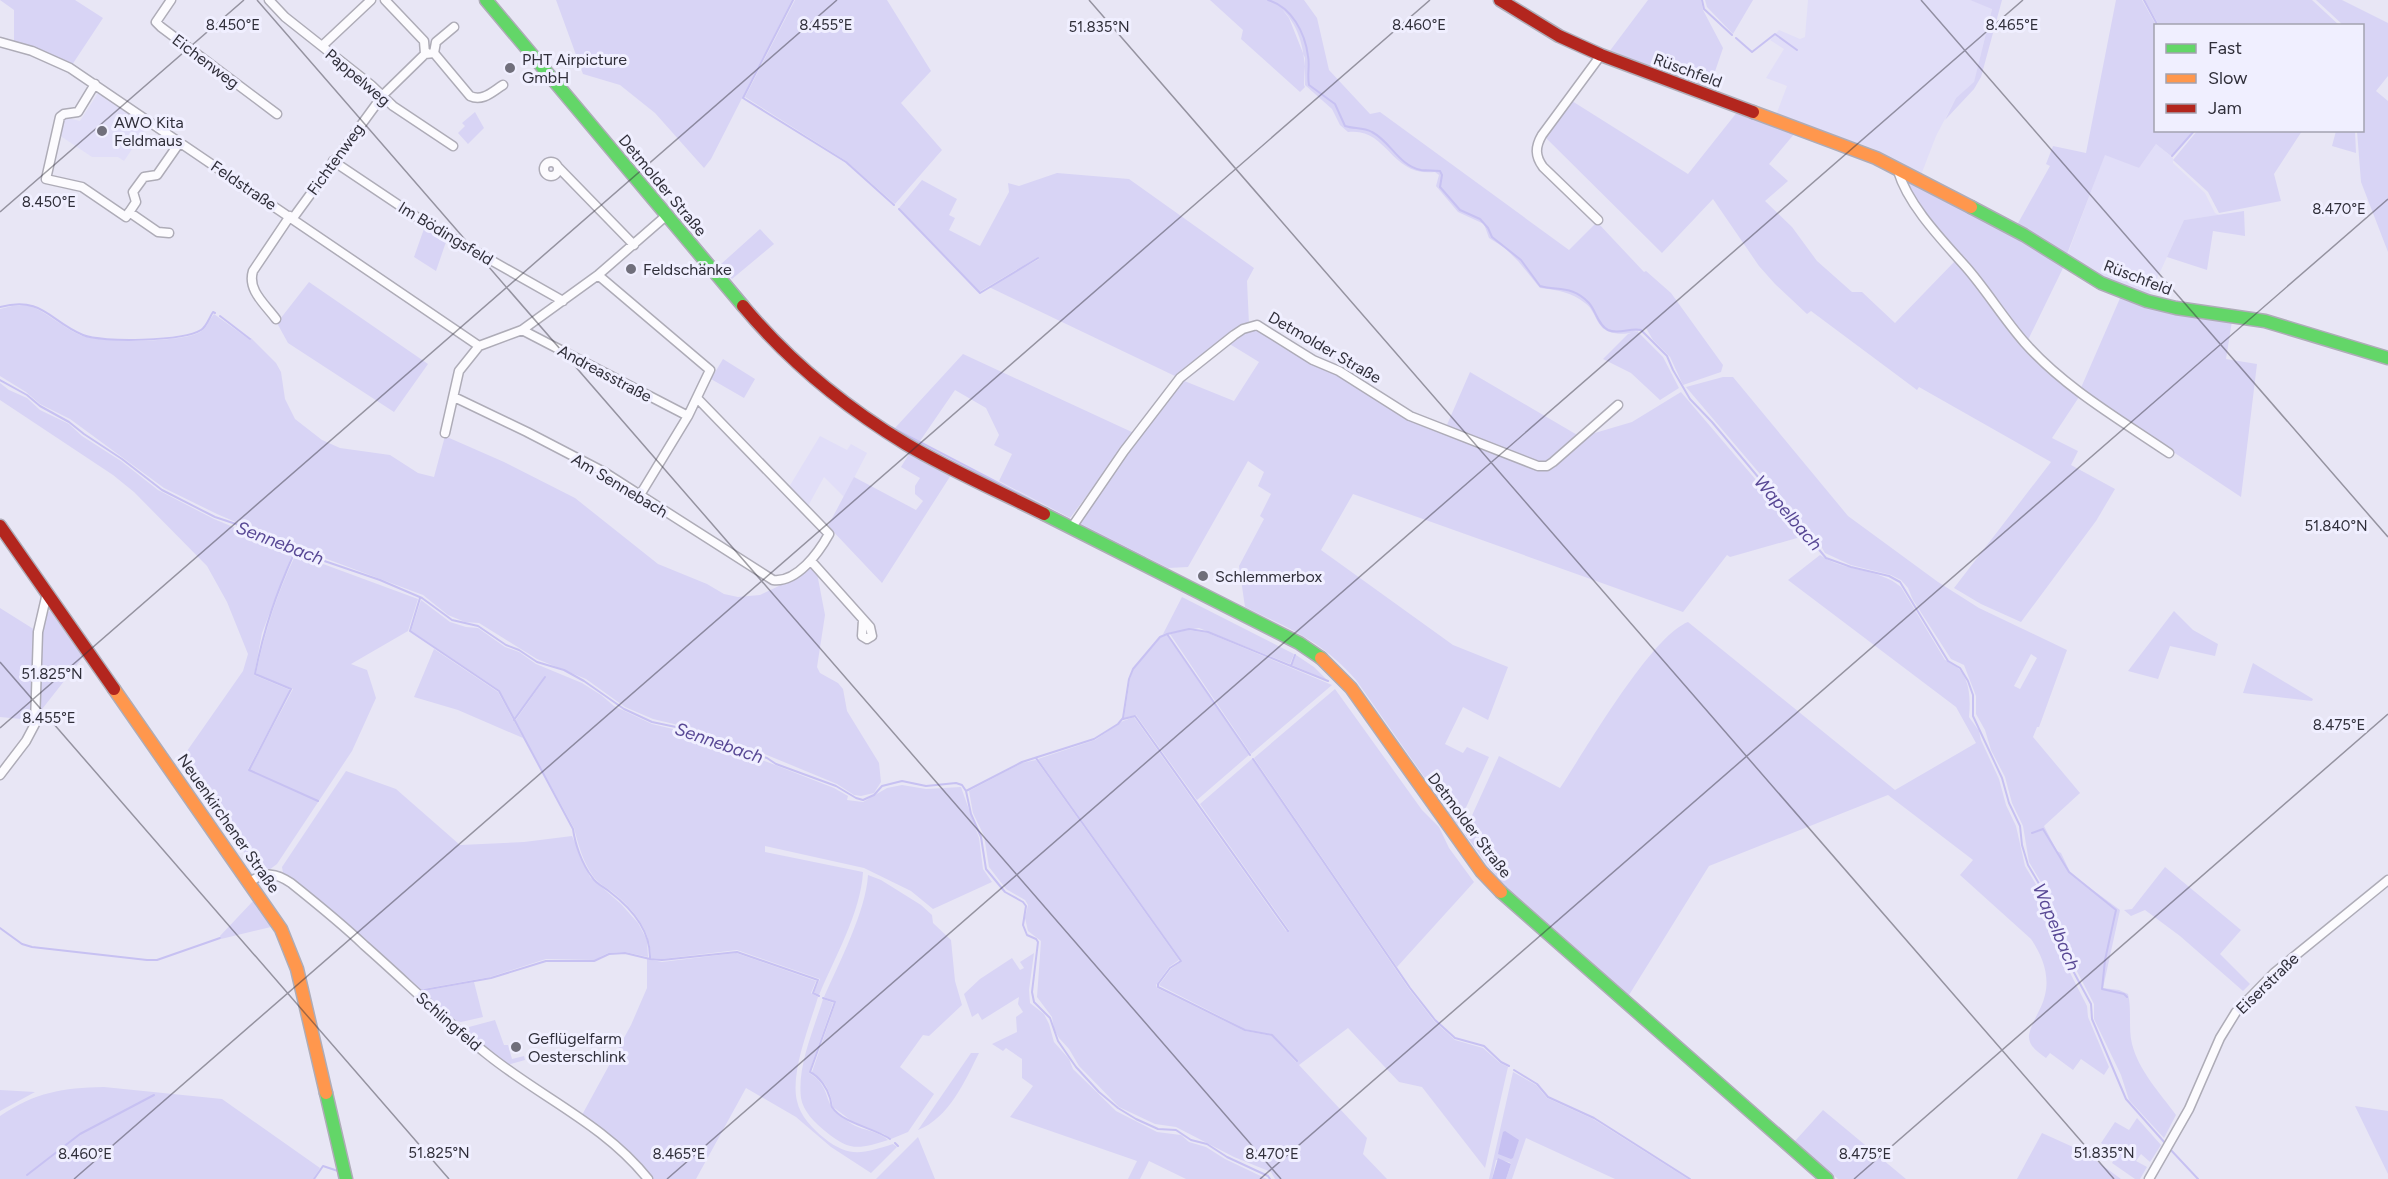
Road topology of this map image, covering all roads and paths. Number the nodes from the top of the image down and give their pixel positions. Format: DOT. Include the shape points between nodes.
graph roads {
  1 [pos="171,0"];
  2 [pos="269,0"];
  3 [pos="372,0"];
  4 [pos="385,0"];
  5 [pos="486,0"];
  6 [pos="1500,0"];
  7 [pos="454,27"];
  8 [pos="0,42"];
  9 [pos="322,46"];
  10 [pos="430,53"];
  11 [pos="1600,55"];
  12 [pos="95,84"];
  13 [pos="503,85"];
  14 [pos="383,95"];
  15 [pos="277,114"];
  16 [pos="180,142"];
  17 [pos="453,146"];
  18 [pos="333,161"];
  19 [pos="558,167"];
  20 [pos="1898,171"];
  21 [pos="129,212"];
  22 [pos="667,215"];
  23 [pos="291,217"];
  24 [pos="1598,220"];
  25 [pos="169,233"];
  26 [pos="634,245"];
  27 [pos="598,275"];
  28 [pos="563,301"];
  29 [pos="276,319"];
  30 [pos="522,330"];
  31 [pos="479,346"];
  32 [pos="2388,358"];
  33 [pos="454,398"];
  34 [pos="697,398"];
  35 [pos="1618,405"];
  36 [pos="688,416"];
  37 [pos="445,433"];
  38 [pos="2169,453"];
  39 [pos="640,495"];
  40 [pos="0,526"];
  41 [pos="1072,527"];
  42 [pos="812,561"];
  43 [pos="47,593"];
  44 [pos="863,620"];
  45 [pos="0,775"];
  46 [pos="2388,880"];
  47 [pos="250,882"];
  48 [pos="346,1179"];
  49 [pos="648,1179"];
  50 [pos="1827,1179"];
  51 [pos="2149,1179"];
  1 -- 15 [label="street, Eichenweg" via="156,22"];
  2 -- 9 [label="street, Pappelweg"];
  3 -- 9 [label="street"];
  4 -- 10 [label="street" via="424,41"];
  5 -- 22 [label="main road, Detmolder Straße"];
  6 -- 11 [label="main road, Rüschfeld" via="1559,36"];
  7 -- 10 [label="street, Fichtenweg" via="436,42"];
  8 -- 12 [label="street, Feldstraße" via="58,62"];
  9 -- 14 [label="street, Pappelweg"];
  10 -- 13 [label="street" via="470,96 480,99"];
  10 -- 14 [label="street, Fichtenweg"];
  11 -- 20 [label="main road, Rüschfeld" via="1876,158"];
  11 -- 24 [label="street" via="1542,135 1536,152 1543,167"];
  12 -- 16 [label="street, Feldstraße"];
  12 -- 21 [label="street" via="78,112 60,117 46,179 82,187 126,217"];
  14 -- 17 [label="street, Pappelweg" via="393,106"];
  14 -- 18 [label="street, Fichtenweg"];
  16 -- 21 [label="street" via="157,175 144,177 133,192 136,202"];
  16 -- 23 [label="street, Feldstraße"];
  18 -- 23 [label="street, Fichtenweg"];
  18 -- 28 [label="street, Im Bödingsfeld" via="427,224"];
  19 -- 26 [label="street"];
  20 -- 32 [label="main road, Rüschfeld" via="2024,235 2101,283 2147,301 2265,321"];
  20 -- 38 [label="street" via="1902,185 1938,235 2025,343 2079,393"];
  21 -- 25 [label="street" via="158,232"];
  22 -- 26 [label="street"];
  22 -- 41 [label="main road, Detmolder Straße" via="766,333 834,396 908,445"];
  23 -- 29 [label="street, Fichtenweg" via="250,279 252,288"];
  23 -- 31 [label="street, Feldstraße"];
  26 -- 27 [label="street"];
  27 -- 28 [label="street"];
  27 -- 34 [label="street" via="707,366 710,375"];
  28 -- 30 [label="street"];
  30 -- 31 [label="street"];
  30 -- 36 [label="street, Andreasstraße"];
  31 -- 33 [label="street" via="459,371"];
  33 -- 37 [label="street"];
  33 -- 39 [label="street, Am Sennebach" via="604,472"];
  34 -- 36 [label="street"];
  34 -- 42 [label="street, Am Sennebach" via="829,534"];
  35 -- 41 [label="street, Detmolder Straße" via="1553,462 1538,466 1410,416 1339,371 1313,360 1257,325 1251,326 1180,378"];
  36 -- 39 [label="street"];
  39 -- 42 [label="street, Am Sennebach" via="773,580 787,578"];
  40 -- 43 [label="main road, Neuenkirchener Straße"];
  41 -- 50 [label="main road, Detmolder Straße" via="1320,656 1351,688 1495,887"];
  42 -- 44 [label="street"];
  43 -- 45 [label="street" via="39,632 35,724"];
  43 -- 47 [label="main road, Neuenkirchener Straße"];
  46 -- 51 [label="street, Eiserstraße" via="2274,973 2236,1012"];
  47 -- 48 [label="main road, Neuenkirchener Straße" via="291,950"];
  47 -- 49 [label="street, Schlingfeld" via="266,874 282,876 486,1053 617,1145"];
}
